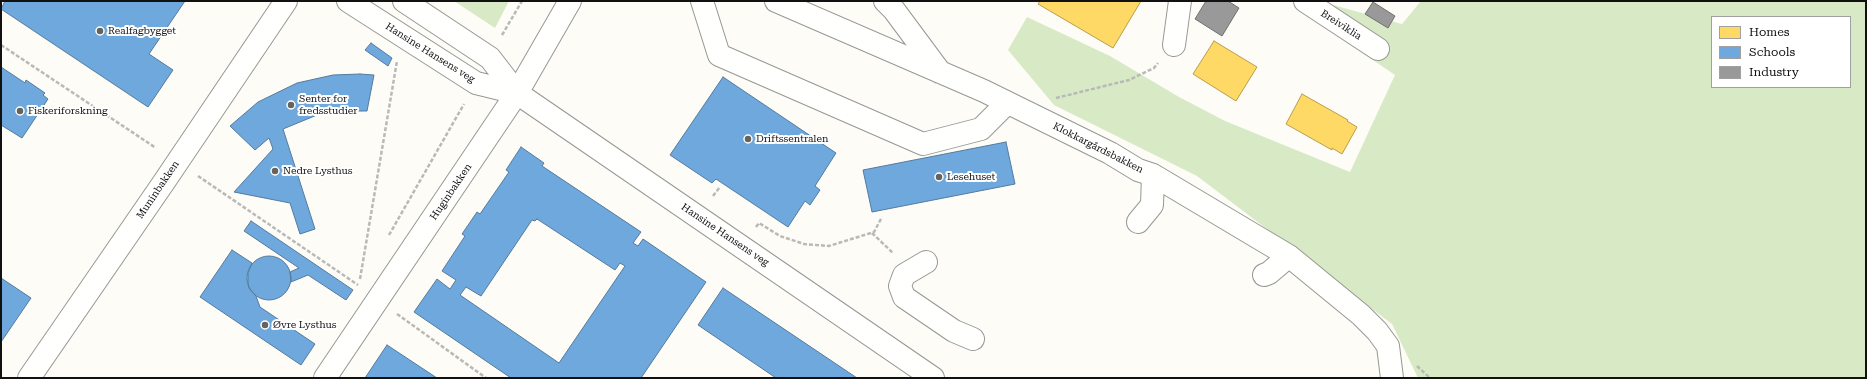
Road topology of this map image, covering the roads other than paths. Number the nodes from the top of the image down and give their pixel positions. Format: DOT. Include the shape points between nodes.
graph roads {
  1 [pos="286,1"];
  2 [pos="348,1"];
  3 [pos="404,1"];
  4 [pos="570,1"];
  5 [pos="702,1"];
  6 [pos="776,1"];
  7 [pos="885,1"];
  8 [pos="1180,1"];
  9 [pos="1305,1"];
  10 [pos="1174,45"];
  11 [pos="1378,49"];
  12 [pos="940,73"];
  13 [pos="517,93"];
  14 [pos="1007,103"];
  15 [pos="1146,172"];
  16 [pos="1138,222"];
  17 [pos="1289,256"];
  18 [pos="926,262"];
  19 [pos="1264,275"];
  20 [pos="973,339"];
  21 [pos="29,378"];
  22 [pos="325,378"];
  23 [pos="933,378"];
  24 [pos="1392,378"];
  1 -- 21 [label="street, Muninbakken"];
  2 -- 13 [label="street, Hansine Hansens veg" via="476,83"];
  3 -- 13 [label="street, Hansine Hansens veg" via="490,58"];
  4 -- 13 [label="street, Huginbakken"];
  5 -- 14 [label="street" via="720,55 923,144 981,129"];
  6 -- 12 [label="street, Klokkargårdsbakken"];
  7 -- 12 [label="street"];
  8 -- 10 [label="street"];
  9 -- 11 [label="street, Breiviklia"];
  12 -- 14 [label="street, Klokkargårdsbakken"];
  13 -- 22 [label="street, Huginbakken"];
  13 -- 23 [label="street, Hansine Hansens veg"];
  14 -- 15 [label="street, Klokkargårdsbakken"];
  15 -- 16 [label="street" via="1152,205"];
  15 -- 17 [label="street, Klokkargårdsbakken"];
  17 -- 19 [label="street" via="1269,274"];
  17 -- 24 [label="street, Klokkargårdsbakken" via="1377,331 1388,346"];
  18 -- 20 [label="street" via="904,274 900,286 904,297 954,331"];
}
